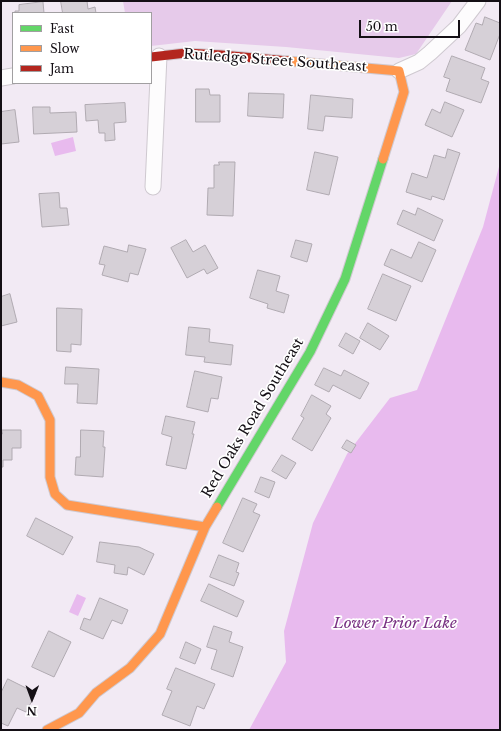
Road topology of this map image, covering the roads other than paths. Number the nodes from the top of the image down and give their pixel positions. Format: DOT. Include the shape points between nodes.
graph roads {
  1 [pos="478,1"];
  2 [pos="155,57"];
  3 [pos="399,71"];
  4 [pos="12,76"];
  5 [pos="1,78"];
  6 [pos="153,187"];
  7 [pos="1,382"];
  8 [pos="205,527"];
  9 [pos="47,730"];
  1 -- 3 [label="street" via="460,26 430,53 419,62"];
  2 -- 3 [label="street, Rutledge Street Southeast" via="186,53 221,55"];
  2 -- 6 [label="street"];
  3 -- 8 [label="street, Red Oaks Road Southeast" via="404,92 345,279 310,352"];
  4 -- 5 [label="street"];
  7 -- 8 [label="street" via="18,385 38,396 50,420 50,477 55,494 67,505"];
  8 -- 9 [label="street, Red Oaks Road Southeast" via="160,634 130,668 96,693 79,713"];
}
